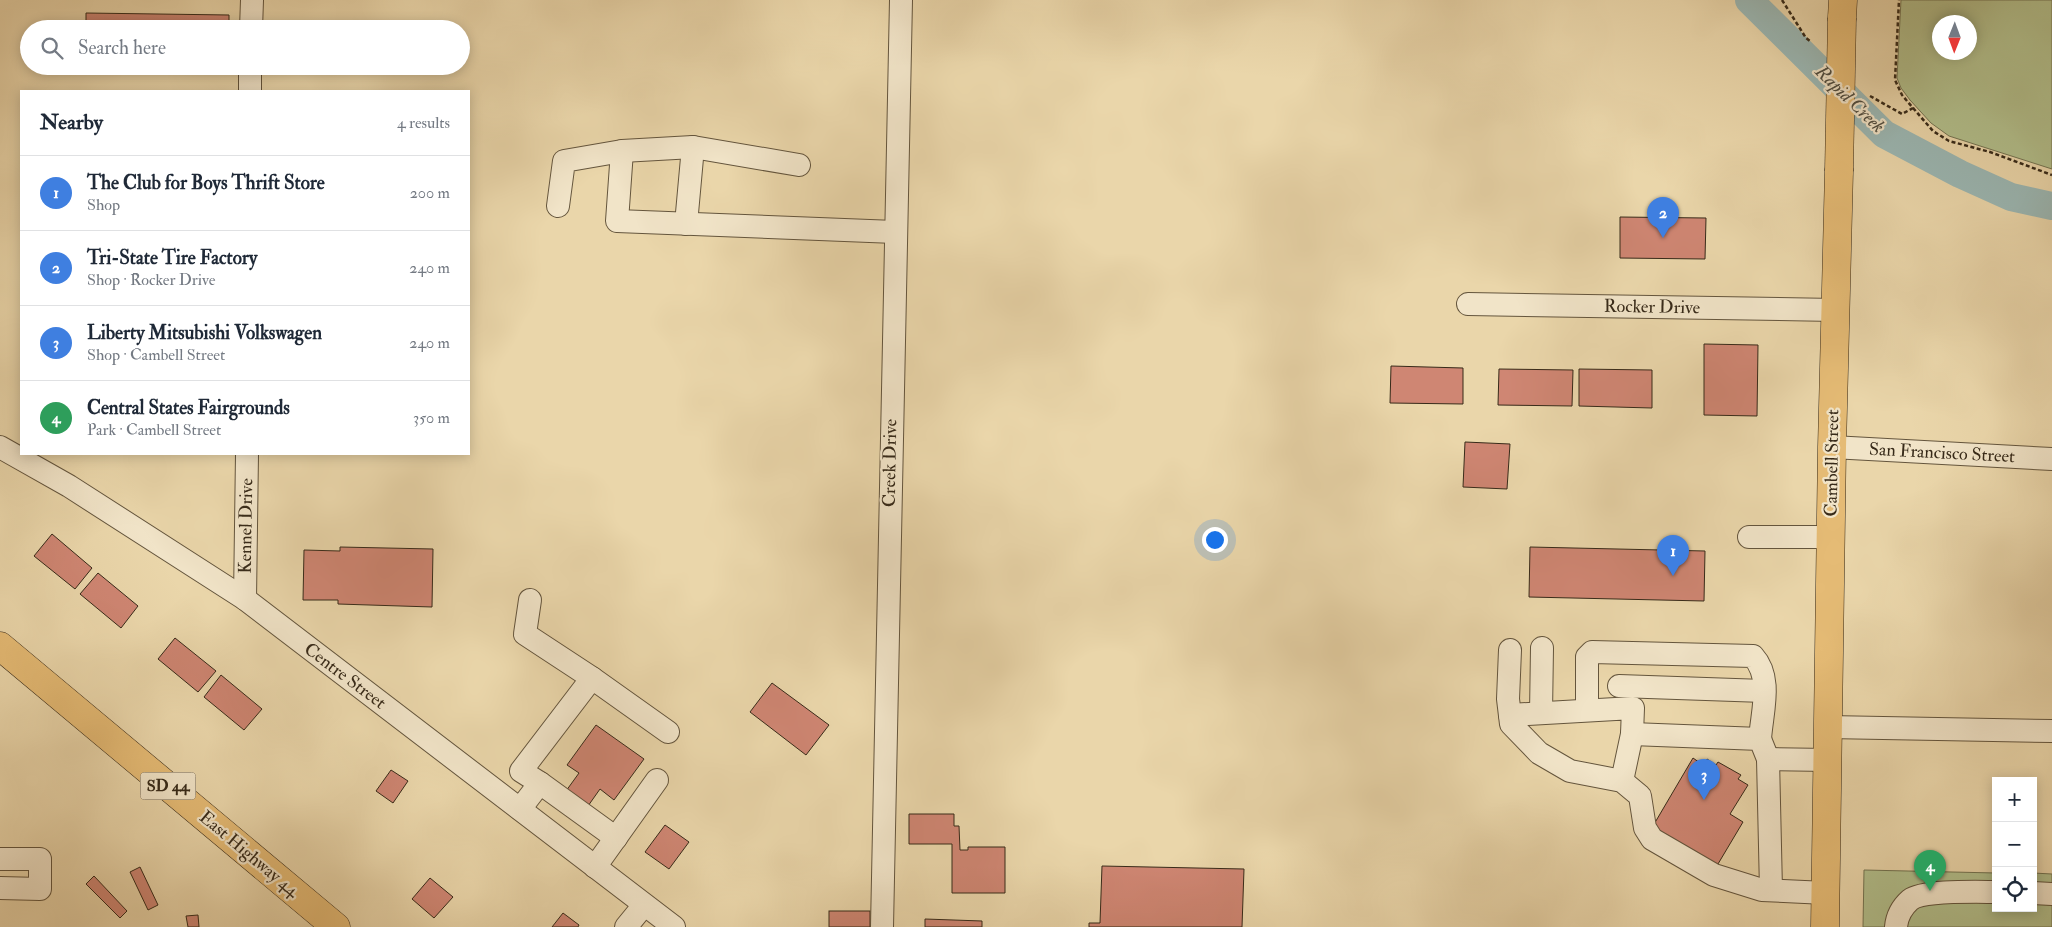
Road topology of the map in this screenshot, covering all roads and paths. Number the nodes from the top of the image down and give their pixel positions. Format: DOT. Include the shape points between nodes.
graph roads {
  1 [pos="252,0"];
  2 [pos="1782,0"];
  3 [pos="1899,0"];
  4 [pos="901,7"];
  5 [pos="1843,9"];
  6 [pos="251,20"];
  7 [pos="1811,42"];
  8 [pos="250,75"];
  9 [pos="250,90"];
  10 [pos="1870,96"];
  11 [pos="1913,108"];
  12 [pos="693,147"];
  13 [pos="622,151"];
  14 [pos="799,166"];
  15 [pos="2052,175"];
  16 [pos="558,206"];
  17 [pos="686,224"];
  18 [pos="895,232"];
  19 [pos="1468,304"];
  20 [pos="1836,310"];
  21 [pos="0,447"];
  22 [pos="1832,447"];
  23 [pos="247,455"];
  24 [pos="2052,458"];
  25 [pos="1749,537"];
  26 [pos="1831,537"];
  27 [pos="245,599"];
  28 [pos="530,600"];
  29 [pos="0,646"];
  30 [pos="1542,648"];
  31 [pos="1510,650"];
  32 [pos="1620,652"];
  33 [pos="592,678"];
  34 [pos="1619,686"];
  35 [pos="1764,691"];
  36 [pos="1619,708"];
  37 [pos="1587,709"];
  38 [pos="1541,713"];
  39 [pos="1510,715"];
  40 [pos="1828,727"];
  41 [pos="2052,731"];
  42 [pos="668,732"];
  43 [pos="1632,734"];
  44 [pos="1764,749"];
  45 [pos="1828,760"];
  46 [pos="658,780"];
  47 [pos="1622,781"];
  48 [pos="540,783"];
  49 [pos="520,809"];
  50 [pos="616,838"];
  51 [pos="0,859"];
  52 [pos="595,867"];
  53 [pos="0,888"];
  54 [pos="1771,890"];
  55 [pos="1992,892"];
  56 [pos="1826,893"];
  57 [pos="2037,893"];
  58 [pos="2052,894"];
  59 [pos="644,905"];
  60 [pos="336,927"];
  61 [pos="626,927"];
  62 [pos="674,927"];
  63 [pos="882,927"];
  64 [pos="1825,927"];
  65 [pos="1896,927"];
  1 -- 6 [label="street"];
  2 -- 7 [label="path"];
  3 -- 11 [label="path" via="1895,80"];
  4 -- 18 [label="street, Creek Drive"];
  5 -- 20 [label="main road, Cambell Street, bridge"];
  8 -- 9 [label="street"];
  10 -- 11 [label="path" via="1902,114"];
  11 -- 15 [label="path" via="1933,131 1949,141"];
  12 -- 13 [label="street"];
  12 -- 14 [label="street"];
  12 -- 17 [label="street"];
  13 -- 16 [label="street" via="564,161"];
  13 -- 17 [label="street" via="617,221"];
  17 -- 18 [label="street"];
  18 -- 63 [label="street, Creek Drive"];
  19 -- 20 [label="street, Rocker Drive"];
  20 -- 22 [label="main road, Cambell Street"];
  21 -- 27 [label="street, Centre Street" via="69,486"];
  22 -- 24 [label="street, San Francisco Street"];
  22 -- 26 [label="main road, Cambell Street"];
  23 -- 27 [label="street, Kennel Drive"];
  25 -- 26 [label="street"];
  26 -- 40 [label="main road, Cambell Street"];
  27 -- 49 [label="street, Centre Street"];
  28 -- 33 [label="street" via="525,634"];
  29 -- 60 [label="main road, East Highway 44 / SD 44"];
  30 -- 38 [label="street"];
  31 -- 39 [label="street"];
  32 -- 34 [label="street"];
  32 -- 35 [label="street" via="1752,656 1761,665"];
  32 -- 37 [label="street" via="1592,652 1587,657"];
  33 -- 42 [label="street"];
  33 -- 48 [label="street" via="521,771"];
  34 -- 35 [label="street"];
  34 -- 36 [label="street"];
  35 -- 44 [label="street"];
  36 -- 37 [label="street"];
  36 -- 43 [label="street" via="1632,708"];
  37 -- 38 [label="street"];
  38 -- 39 [label="street"];
  39 -- 47 [label="street" via="1511,724 1539,753 1570,771"];
  40 -- 41 [label="street"];
  40 -- 45 [label="main road, Cambell Street"];
  43 -- 44 [label="street"];
  43 -- 47 [label="street"];
  44 -- 45 [label="street"];
  44 -- 54 [label="street"];
  45 -- 56 [label="main road, Cambell Street"];
  46 -- 50 [label="street"];
  47 -- 54 [label="street" via="1640,796 1645,828 1652,839 1714,875"];
  48 -- 49 [label="street"];
  48 -- 50 [label="street"];
  49 -- 52 [label="street, Centre Street"];
  50 -- 52 [label="street"];
  51 -- 53 [label="street" via="40,859 40,889"];
  52 -- 59 [label="street, Centre Street"];
  54 -- 56 [label="street"];
  55 -- 65 [label="street" via="1946,892 1911,899 1898,914"];
  56 -- 64 [label="main road, Cambell Street"];
  57 -- 58 [label="street"];
  59 -- 61 [label="street"];
  59 -- 62 [label="street, Centre Street"];
}
